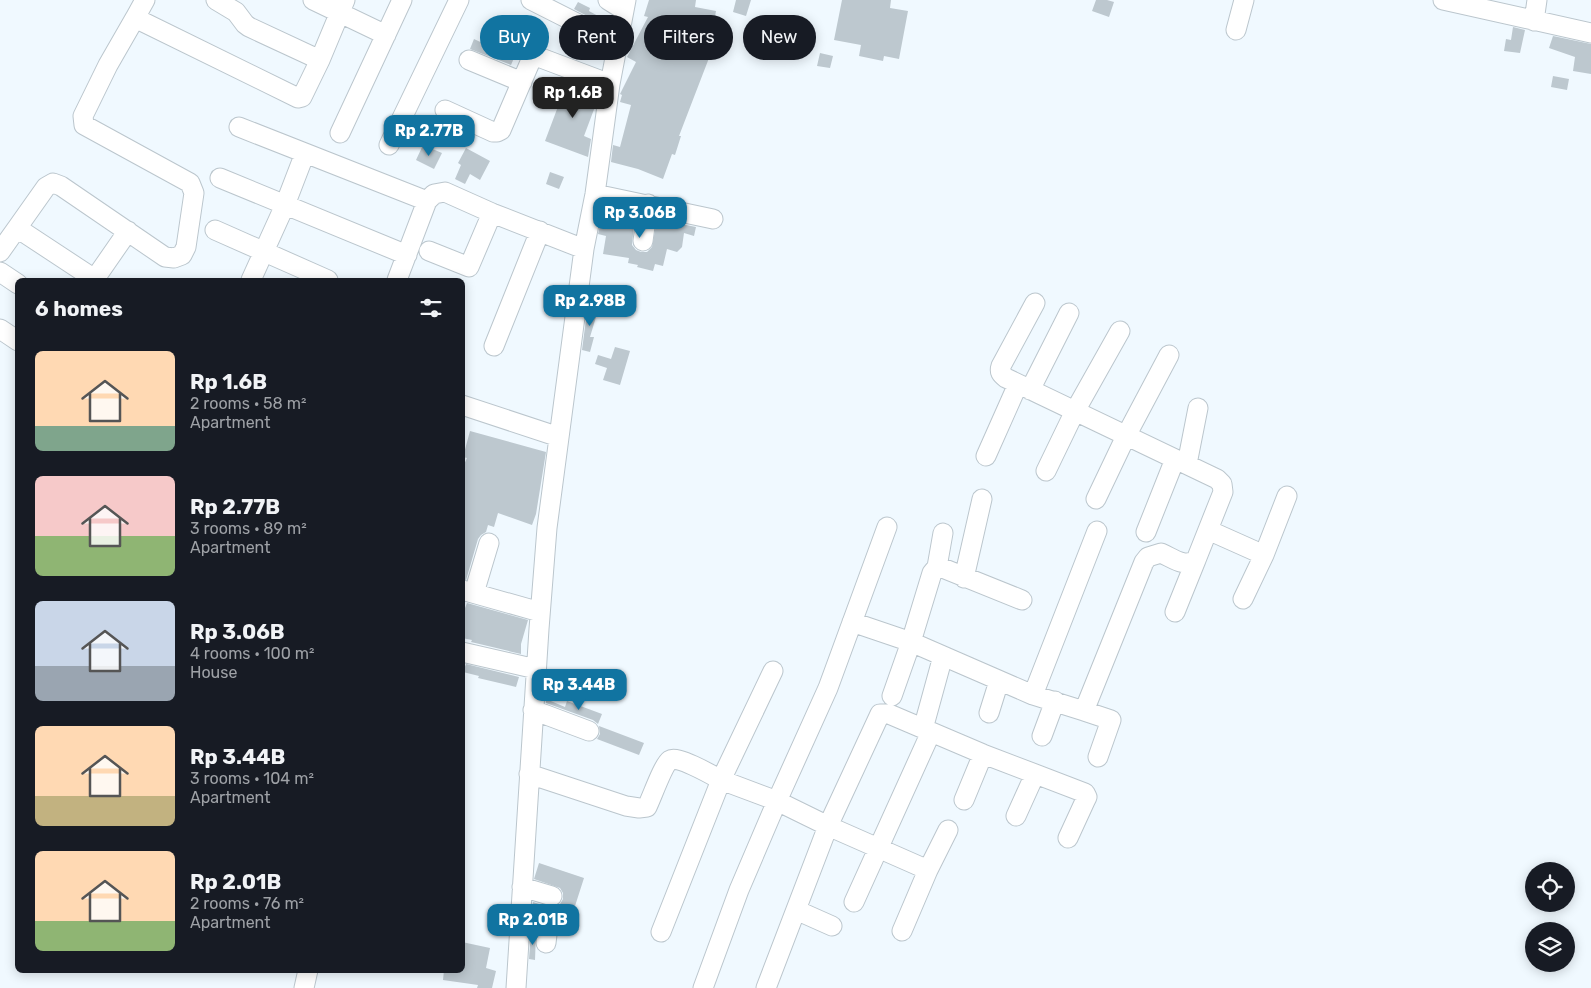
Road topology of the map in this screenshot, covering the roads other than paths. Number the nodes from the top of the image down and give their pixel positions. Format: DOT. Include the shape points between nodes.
graph roads {
  1 [pos="145,0"];
  2 [pos="216,0"];
  3 [pos="313,0"];
  4 [pos="402,0"];
  5 [pos="459,0"];
  6 [pos="531,0"];
  7 [pos="608,0"];
  8 [pos="1244,0"];
  9 [pos="1443,0"];
  10 [pos="1537,0"];
  11 [pos="625,5"];
  12 [pos="342,6"];
  13 [pos="561,15"];
  14 [pos="135,18"];
  15 [pos="1534,20"];
  16 [pos="1236,30"];
  17 [pos="1591,33"];
  18 [pos="386,35"];
  19 [pos="320,60"];
  20 [pos="469,60"];
  21 [pos="615,60"];
  22 [pos="522,82"];
  23 [pos="610,84"];
  24 [pos="444,110"];
  25 [pos="239,127"];
  26 [pos="340,133"];
  27 [pos="389,145"];
  28 [pos="305,153"];
  29 [pos="220,178"];
  30 [pos="595,194"];
  31 [pos="428,201"];
  32 [pos="648,204"];
  33 [pos="285,205"];
  34 [pos="492,213"];
  35 [pos="713,219"];
  36 [pos="17,228"];
  37 [pos="215,230"];
  38 [pos="128,231"];
  39 [pos="540,232"];
  40 [pos="643,240"];
  41 [pos="584,249"];
  42 [pos="429,251"];
  43 [pos="0,252"];
  44 [pos="264,252"];
  45 [pos="407,255"];
  46 [pos="0,272"];
  47 [pos="466,274"];
  48 [pos="92,278"];
  49 [pos="96,278"];
  50 [pos="252,278"];
  51 [pos="323,278"];
  52 [pos="398,278"];
  53 [pos="15,282"];
  54 [pos="1036,303"];
  55 [pos="1069,313"];
  56 [pos="0,329"];
  57 [pos="1120,332"];
  58 [pos="15,339"];
  59 [pos="494,346"];
  60 [pos="1169,356"];
  61 [pos="1024,387"];
  62 [pos="465,406"];
  63 [pos="1198,408"];
  64 [pos="1075,412"];
  65 [pos="1126,436"];
  66 [pos="559,437"];
  67 [pos="986,456"];
  68 [pos="1181,461"];
  69 [pos="1046,471"];
  70 [pos="1287,496"];
  71 [pos="982,498"];
  72 [pos="1096,499"];
  73 [pos="887,528"];
  74 [pos="1208,530"];
  75 [pos="1098,531"];
  76 [pos="1146,532"];
  77 [pos="943,533"];
  78 [pos="489,543"];
  79 [pos="1264,555"];
  80 [pos="1196,560"];
  81 [pos="936,567"];
  82 [pos="964,578"];
  83 [pos="466,594"];
  84 [pos="1243,599"];
  85 [pos="1022,600"];
  86 [pos="540,612"];
  87 [pos="1174,612"];
  88 [pos="852,622"];
  89 [pos="911,642"];
  90 [pos="465,653"];
  91 [pos="943,656"];
  92 [pos="536,670"];
  93 [pos="773,671"];
  94 [pos="999,681"];
  95 [pos="1033,695"];
  96 [pos="892,696"];
  97 [pos="1055,701"];
  98 [pos="533,710"];
  99 [pos="1084,711"];
  100 [pos="989,713"];
  101 [pos="927,730"];
  102 [pos="589,731"];
  103 [pos="1042,736"];
  104 [pos="983,754"];
  105 [pos="1098,757"];
  106 [pos="529,774"];
  107 [pos="1035,774"];
  108 [pos="721,780"];
  109 [pos="964,800"];
  110 [pos="777,801"];
  111 [pos="1016,816"];
  112 [pos="828,826"];
  113 [pos="948,830"];
  114 [pos="1068,838"];
  115 [pos="879,849"];
  116 [pos="928,870"];
  117 [pos="522,887"];
  118 [pos="552,896"];
  119 [pos="854,902"];
  120 [pos="796,910"];
  121 [pos="520,916"];
  122 [pos="832,926"];
  123 [pos="902,930"];
  124 [pos="661,932"];
  125 [pos="546,943"];
  126 [pos="307,973"];
  127 [pos="304,988"];
  128 [pos="516,988"];
  129 [pos="703,988"];
  130 [pos="766,988"];
  1 -- 14 [label="street"];
  2 -- 19 [label="street" via="236,12 249,27"];
  3 -- 12 [label="street"];
  4 -- 18 [label="street"];
  5 -- 27 [label="street"];
  6 -- 13 [label="street"];
  7 -- 11 [label="street"];
  8 -- 16 [label="street"];
  9 -- 15 [label="street"];
  10 -- 15 [label="street"];
  12 -- 18 [label="street"];
  12 -- 19 [label="street"];
  14 -- 19 [label="street" via="298,98 302,97"];
  14 -- 38 [label="street" via="87,107 84,125 190,183 194,193 182,255 165,257"];
  15 -- 17 [label="street"];
  18 -- 26 [label="street"];
  20 -- 22 [label="street"];
  21 -- 23 [label="street"];
  22 -- 23 [label="street" via="531,60 541,58"];
  22 -- 24 [label="street" via="501,130 497,132"];
  23 -- 30 [label="street"];
  25 -- 28 [label="street"];
  28 -- 31 [label="street"];
  28 -- 33 [label="street"];
  29 -- 33 [label="street"];
  30 -- 32 [label="street"];
  30 -- 41 [label="street"];
  31 -- 34 [label="street" via="434,194 445,192"];
  31 -- 45 [label="street"];
  32 -- 35 [label="street"];
  32 -- 40 [label="street"];
  33 -- 44 [label="street"];
  33 -- 45 [label="street"];
  34 -- 39 [label="street"];
  34 -- 47 [label="street"];
  36 -- 38 [label="street" via="53,182"];
  36 -- 43 [label="street"];
  36 -- 48 [label="street"];
  37 -- 44 [label="street"];
  38 -- 49 [label="street"];
  39 -- 41 [label="street"];
  39 -- 59 [label="street"];
  41 -- 66 [label="street"];
  42 -- 47 [label="street"];
  44 -- 50 [label="street"];
  44 -- 51 [label="street"];
  45 -- 52 [label="street"];
  46 -- 53 [label="street"];
  54 -- 61 [label="street" via="1000,370 1006,378"];
  55 -- 61 [label="street"];
  56 -- 58 [label="street"];
  57 -- 64 [label="street"];
  60 -- 65 [label="street"];
  61 -- 64 [label="street"];
  61 -- 67 [label="street"];
  62 -- 66 [label="street"];
  63 -- 68 [label="street"];
  64 -- 65 [label="street"];
  64 -- 69 [label="street"];
  65 -- 68 [label="street"];
  65 -- 72 [label="street"];
  66 -- 86 [label="street"];
  68 -- 74 [label="street" via="1222,484 1223,492"];
  68 -- 76 [label="street"];
  70 -- 79 [label="street"];
  71 -- 82 [label="street"];
  73 -- 88 [label="street"];
  74 -- 79 [label="street"];
  74 -- 80 [label="street"];
  75 -- 95 [label="street"];
  77 -- 81 [label="street"];
  78 -- 83 [label="street"];
  79 -- 84 [label="street"];
  80 -- 87 [label="street"];
  80 -- 99 [label="street" via="1185,564 1161,553 1148,556"];
  81 -- 82 [label="street"];
  81 -- 89 [label="street"];
  82 -- 85 [label="street"];
  83 -- 86 [label="street"];
  86 -- 92 [label="street"];
  88 -- 89 [label="street"];
  88 -- 110 [label="street" via="828,688"];
  89 -- 91 [label="street"];
  89 -- 96 [label="street"];
  90 -- 92 [label="street"];
  91 -- 94 [label="street"];
  91 -- 101 [label="street"];
  92 -- 98 [label="street"];
  93 -- 108 [label="street"];
  94 -- 95 [label="street"];
  94 -- 100 [label="street"];
  95 -- 97 [label="street"];
  97 -- 99 [label="street"];
  97 -- 103 [label="street"];
  98 -- 102 [label="street"];
  98 -- 106 [label="street"];
  99 -- 105 [label="street" via="1111,720"];
  101 -- 104 [label="street"];
  101 -- 112 [label="street" via="889,714 880,714"];
  101 -- 115 [label="street"];
  104 -- 107 [label="street"];
  104 -- 109 [label="street"];
  106 -- 108 [label="street" via="639,808 647,806 669,760 682,761"];
  106 -- 117 [label="street"];
  107 -- 111 [label="street"];
  107 -- 114 [label="street" via="1087,797"];
  108 -- 110 [label="street"];
  108 -- 124 [label="street"];
  110 -- 112 [label="street"];
  110 -- 129 [label="street"];
  112 -- 115 [label="street"];
  112 -- 120 [label="street"];
  113 -- 116 [label="street"];
  115 -- 116 [label="street"];
  115 -- 119 [label="street"];
  116 -- 123 [label="street"];
  117 -- 118 [label="street"];
  117 -- 121 [label="street"];
  120 -- 122 [label="street"];
  120 -- 130 [label="street"];
  121 -- 125 [label="street" via="546,921"];
  121 -- 128 [label="street"];
  126 -- 127 [label="street"];
}
